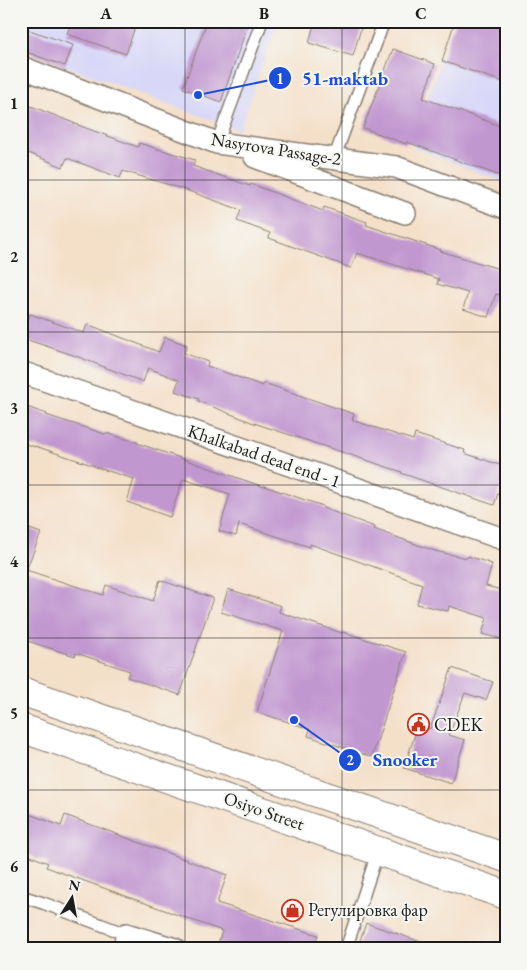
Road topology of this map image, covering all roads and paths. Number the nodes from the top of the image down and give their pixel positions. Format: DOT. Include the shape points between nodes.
graph roads {
  1 [pos="262,21"];
  2 [pos="384,21"];
  3 [pos="21,67"];
  4 [pos="218,143"];
  5 [pos="334,159"];
  6 [pos="506,208"];
  7 [pos="405,213"];
  8 [pos="21,372"];
  9 [pos="506,540"];
  10 [pos="21,691"];
  11 [pos="21,728"];
  12 [pos="378,851"];
  13 [pos="506,858"];
  14 [pos="21,896"];
  15 [pos="506,896"];
  16 [pos="126,942"];
  17 [pos="175,949"];
  18 [pos="346,949"];
  1 -- 4 [label="lane"];
  2 -- 5 [label="lane"];
  3 -- 4 [label="street, Nasyrova Passage-2"];
  4 -- 5 [label="street, Nasyrova Passage-2"];
  4 -- 7 [label="street"];
  5 -- 6 [label="street, Nasyrova Passage-2" via="396,167"];
  8 -- 9 [label="street, Khalkabad dead end - 1"];
  10 -- 13 [label="main road, Osiyo Street"];
  11 -- 12 [label="main road, Osiyo Street"];
  12 -- 15 [label="main road, Osiyo Street"];
  12 -- 18 [label="lane"];
  14 -- 16 [label="lane"];
  16 -- 17 [label="street"];
}
